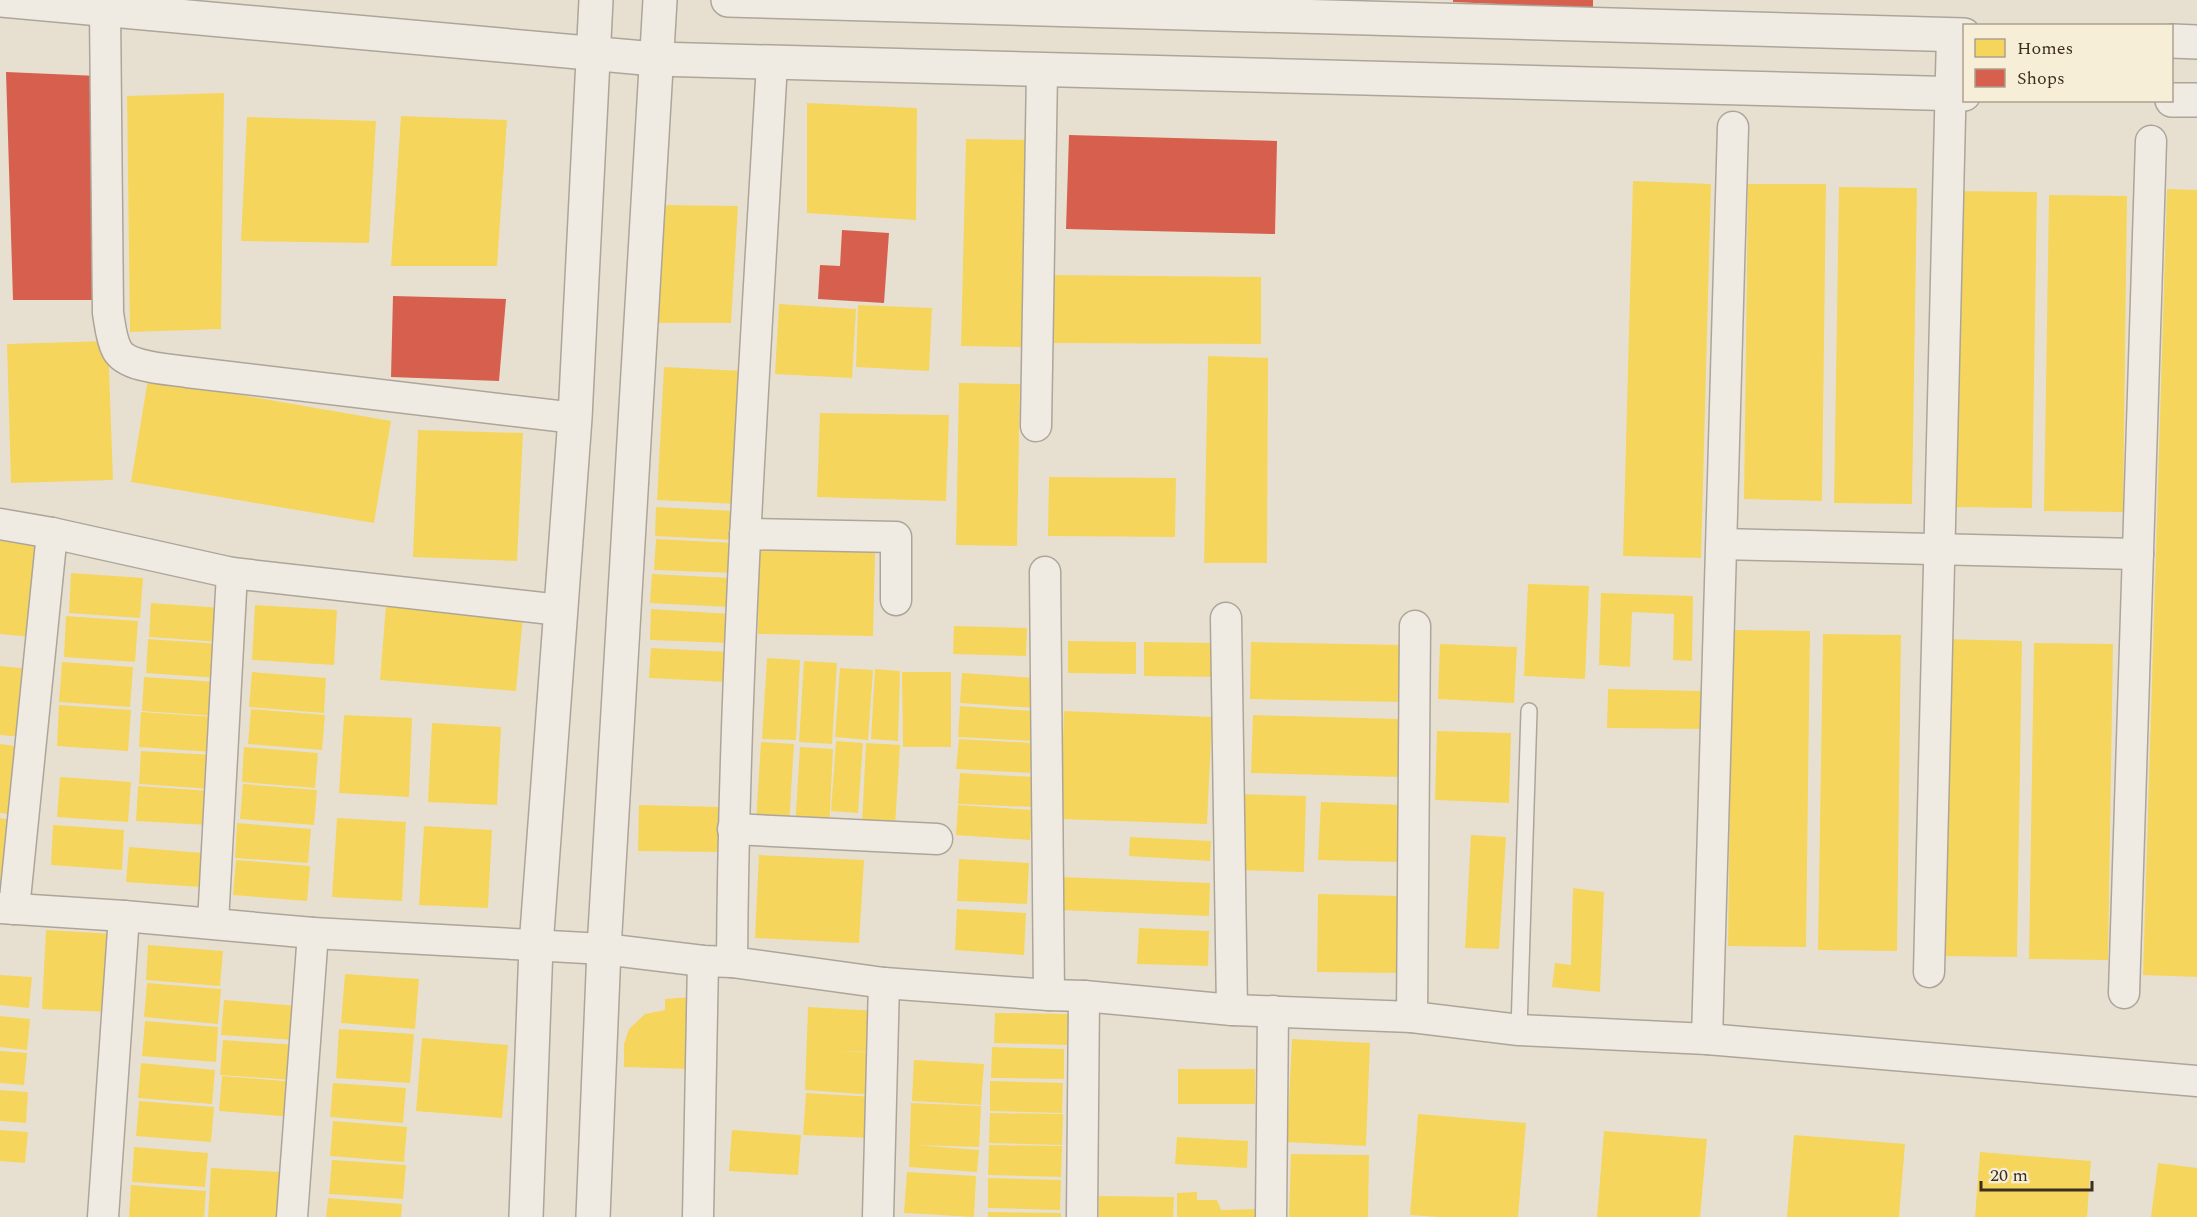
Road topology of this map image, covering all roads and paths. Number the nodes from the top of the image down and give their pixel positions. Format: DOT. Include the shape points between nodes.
graph roads {
  1 [pos="0,0"];
  2 [pos="596,0"];
  3 [pos="660,0"];
  4 [pos="728,0"];
  5 [pos="105,10"];
  6 [pos="1958,35"];
  7 [pos="2173,41"];
  8 [pos="2197,42"];
  9 [pos="594,53"];
  10 [pos="655,59"];
  11 [pos="772,63"];
  12 [pos="1042,70"];
  13 [pos="1957,94"];
  14 [pos="2173,100"];
  15 [pos="2197,100"];
  16 [pos="1733,128"];
  17 [pos="2151,141"];
  18 [pos="575,418"];
  19 [pos="1036,426"];
  20 [pos="0,524"];
  21 [pos="52,533"];
  22 [pos="745,534"];
  23 [pos="1722,544"];
  24 [pos="1939,548"];
  25 [pos="2138,554"];
  26 [pos="1045,572"];
  27 [pos="232,573"];
  28 [pos="896,600"];
  29 [pos="560,610"];
  30 [pos="1226,618"];
  31 [pos="1415,626"];
  32 [pos="1529,711"];
  33 [pos="733,829"];
  34 [pos="937,839"];
  35 [pos="7,909"];
  36 [pos="124,916"];
  37 [pos="213,923"];
  38 [pos="313,933"];
  39 [pos="536,946"];
  40 [pos="603,948"];
  41 [pos="717,962"];
  42 [pos="1929,972"];
  43 [pos="884,983"];
  44 [pos="2124,993"];
  45 [pos="1049,995"];
  46 [pos="1084,996"];
  47 [pos="1232,1010"];
  48 [pos="1273,1011"];
  49 [pos="1413,1017"];
  50 [pos="1519,1030"];
  51 [pos="1707,1039"];
  52 [pos="2197,1082"];
  53 [pos="103,1217"];
  54 [pos="292,1217"];
  55 [pos="526,1217"];
  56 [pos="593,1217"];
  57 [pos="698,1217"];
  58 [pos="878,1217"];
  59 [pos="1082,1217"];
  60 [pos="1271,1217"];
  1 -- 5 [label="street"];
  2 -- 9 [label="street"];
  3 -- 10 [label="street"];
  4 -- 6 [label="street"];
  5 -- 9 [label="street"];
  5 -- 18 [label="street" via="108,313 117,351 125,358 142,365 187,372"];
  6 -- 13 [label="street"];
  7 -- 8 [label="street"];
  9 -- 10 [label="street"];
  9 -- 18 [label="street"];
  10 -- 11 [label="street"];
  10 -- 40 [label="street"];
  11 -- 12 [label="street"];
  11 -- 22 [label="street"];
  12 -- 13 [label="street"];
  12 -- 19 [label="street"];
  13 -- 24 [label="street"];
  14 -- 15 [label="street"];
  16 -- 23 [label="street"];
  17 -- 25 [label="street"];
  18 -- 29 [label="street"];
  20 -- 21 [label="street"];
  21 -- 27 [label="street"];
  21 -- 35 [label="street"];
  22 -- 28 [label="street" via="897,537"];
  22 -- 33 [label="street"];
  23 -- 24 [label="street"];
  23 -- 51 [label="street"];
  24 -- 25 [label="street"];
  24 -- 42 [label="street"];
  25 -- 44 [label="street"];
  26 -- 45 [label="street"];
  27 -- 29 [label="street"];
  27 -- 37 [label="street"];
  29 -- 39 [label="street"];
  30 -- 47 [label="street"];
  31 -- 49 [label="street"];
  32 -- 50 [label="lane"];
  33 -- 34 [label="street"];
  33 -- 41 [label="street"];
  35 -- 36 [label="street"];
  36 -- 37 [label="street"];
  36 -- 53 [label="street"];
  37 -- 38 [label="street"];
  38 -- 39 [label="street"];
  38 -- 54 [label="street"];
  39 -- 40 [label="street"];
  39 -- 55 [label="street"];
  40 -- 41 [label="street"];
  40 -- 56 [label="street"];
  41 -- 43 [label="street"];
  41 -- 57 [label="street"];
  43 -- 45 [label="street"];
  43 -- 58 [label="street"];
  45 -- 46 [label="street"];
  46 -- 47 [label="street"];
  46 -- 59 [label="street"];
  47 -- 48 [label="street"];
  48 -- 49 [label="street"];
  48 -- 60 [label="street"];
  49 -- 50 [label="street"];
  50 -- 51 [label="street"];
  51 -- 52 [label="street"];
}
